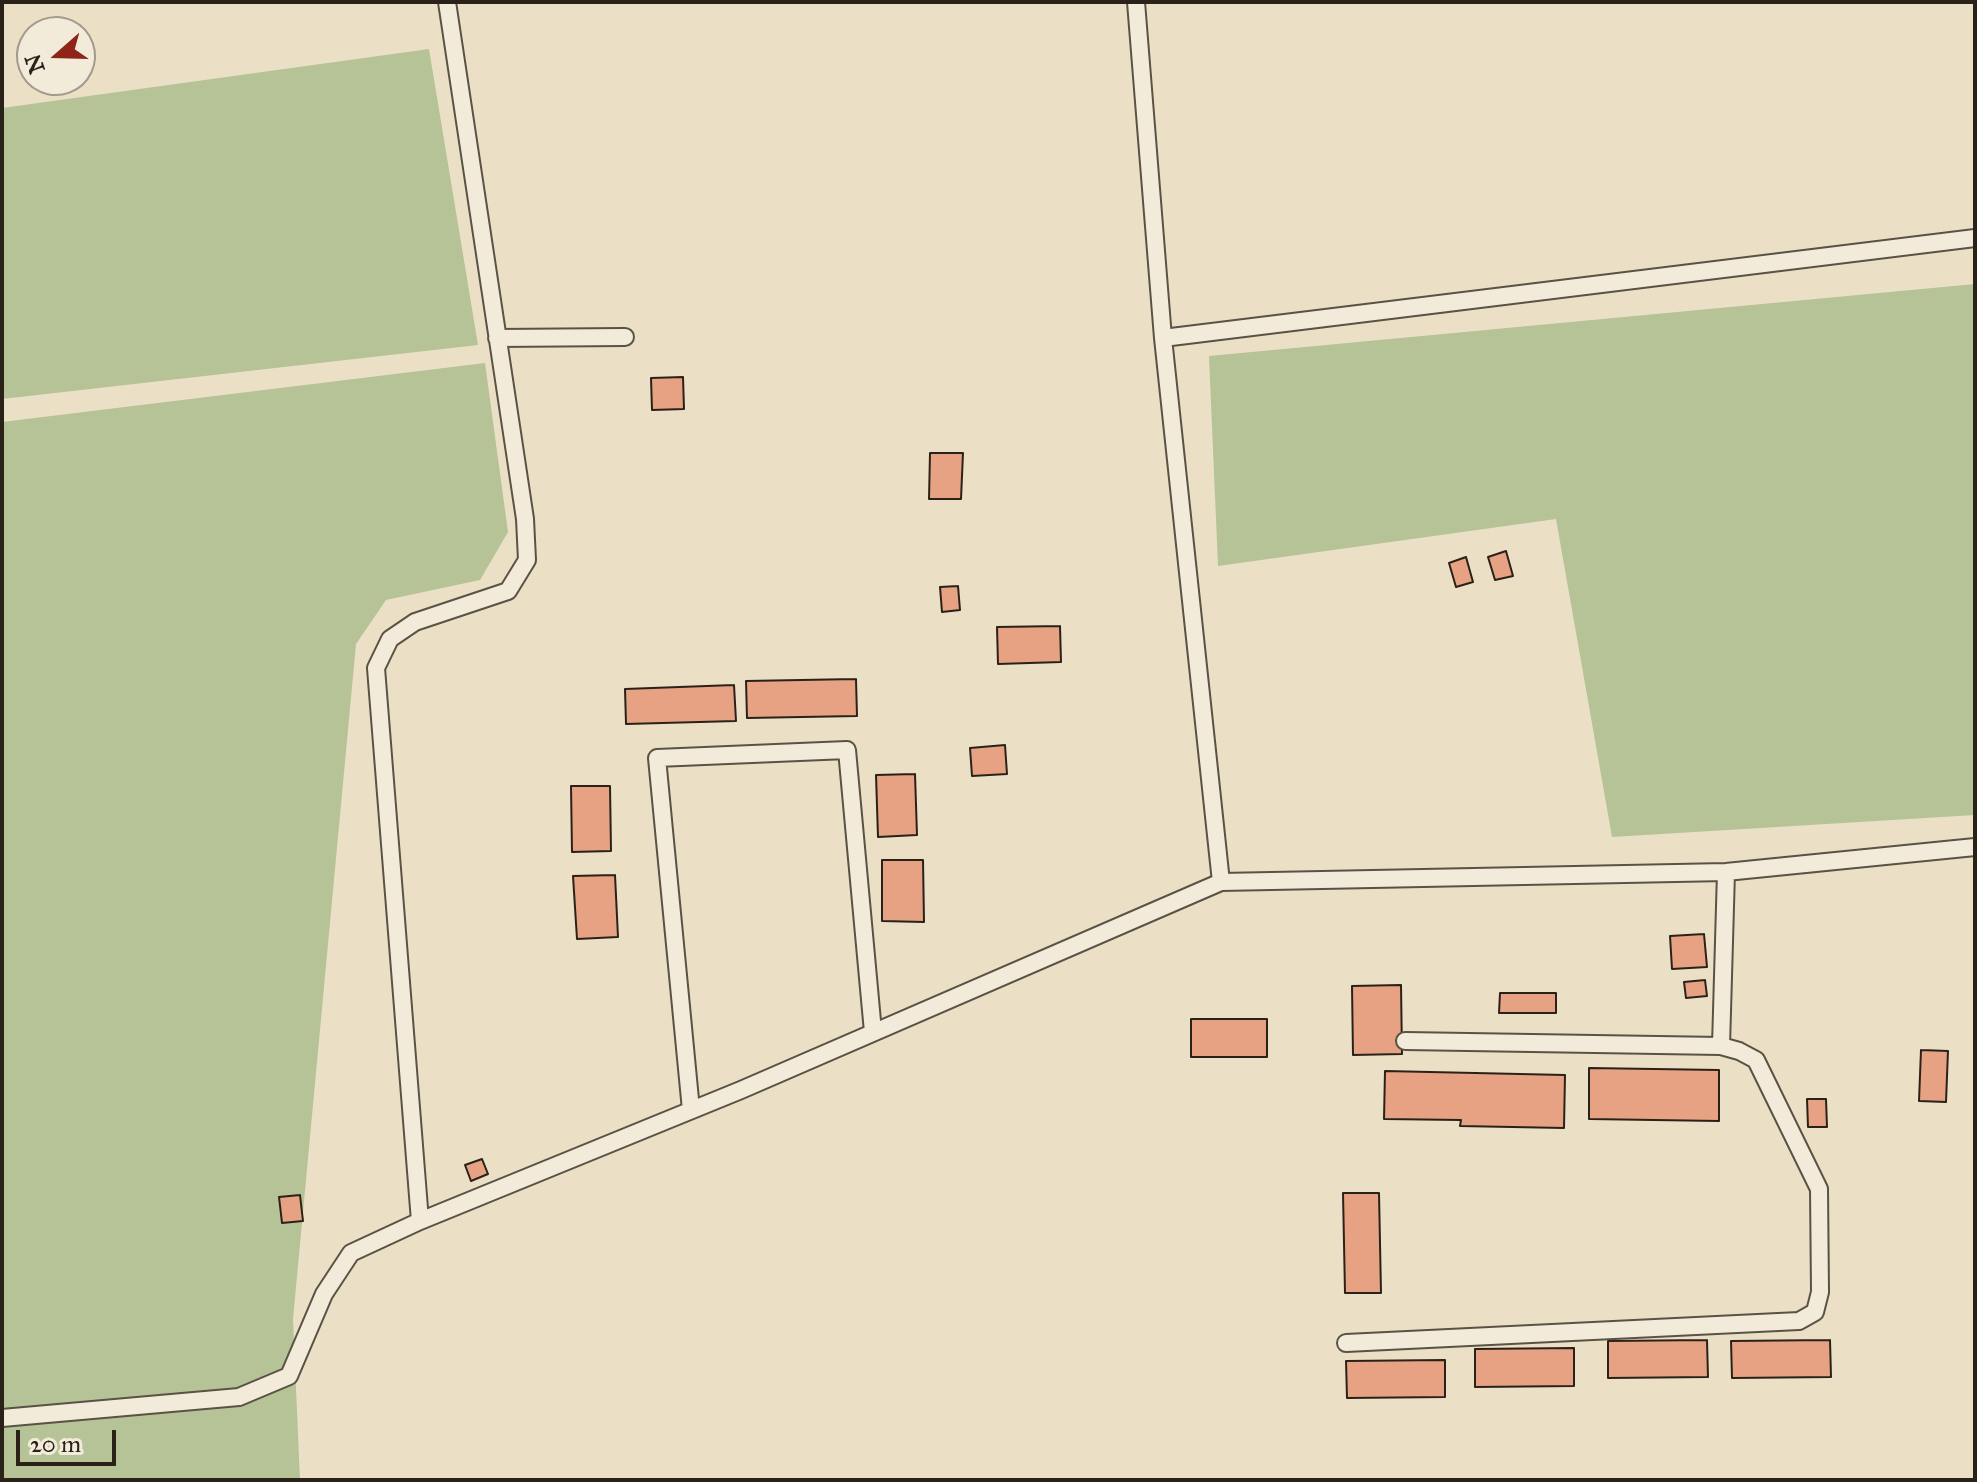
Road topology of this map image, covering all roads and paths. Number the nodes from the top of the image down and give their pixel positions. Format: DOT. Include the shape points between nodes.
graph roads {
  1 [pos="447,2"];
  2 [pos="1136,2"];
  3 [pos="1975,238"];
  4 [pos="625,337"];
  5 [pos="497,338"];
  6 [pos="1163,338"];
  7 [pos="1975,847"];
  8 [pos="1726,872"];
  9 [pos="1221,882"];
  10 [pos="873,1032"];
  11 [pos="1405,1041"];
  12 [pos="1721,1046"];
  13 [pos="691,1110"];
  14 [pos="420,1221"];
  15 [pos="1346,1343"];
  16 [pos="2,1418"];
  1 -- 5 [label="lane"];
  2 -- 6 [label="lane"];
  3 -- 6 [label="lane"];
  4 -- 5 [label="lane"];
  5 -- 14 [label="lane" via="527,560 508,591 415,622 390,639 376,668"];
  6 -- 9 [label="lane"];
  7 -- 8 [label="lane"];
  8 -- 9 [label="lane"];
  8 -- 12 [label="lane"];
  9 -- 10 [label="lane"];
  10 -- 13 [label="lane"];
  10 -- 13 [label="lane" via="847,750 657,758"];
  11 -- 12 [label="lane"];
  12 -- 15 [label="lane" via="1756,1060 1819,1189 1820,1292 1815,1312 1799,1321"];
  13 -- 14 [label="lane"];
  14 -- 16 [label="lane" via="351,1253 324,1294 289,1376 239,1397"];
}
